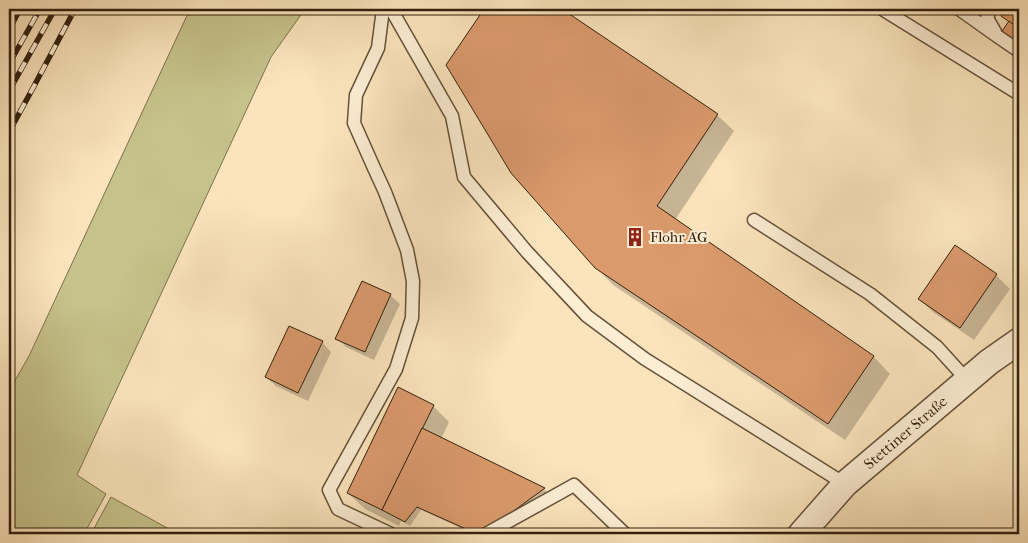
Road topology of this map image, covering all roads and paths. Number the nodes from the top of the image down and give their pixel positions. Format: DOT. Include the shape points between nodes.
graph roads {
  1 [pos="383,9"];
  2 [pos="391,9"];
  3 [pos="882,9"];
  4 [pos="960,9"];
  5 [pos="990,9"];
  6 [pos="997,36"];
  7 [pos="1019,51"];
  8 [pos="1019,94"];
  9 [pos="754,220"];
  10 [pos="1017,346"];
  11 [pos="967,380"];
  12 [pos="845,484"];
  13 [pos="391,534"];
  14 [pos="486,534"];
  15 [pos="625,534"];
  16 [pos="801,534"];
  1 -- 13 [label="lane" via="378,48 356,95 354,123 407,250 414,281 412,318 396,369 329,490 338,509"];
  2 -- 12 [label="lane" via="452,116 464,177 527,252 587,316 645,358"];
  3 -- 8 [label="lane"];
  4 -- 6 [label="lane"];
  5 -- 6 [label="lane" via="987,18"];
  6 -- 7 [label="lane"];
  9 -- 11 [label="lane" via="870,294 937,347"];
  10 -- 11 [label="street, Stettiner Straße" via="989,362"];
  11 -- 12 [label="street, Stettiner Straße"];
  12 -- 16 [label="street, Stettiner Straße"];
  14 -- 15 [label="lane" via="574,485"];
}
